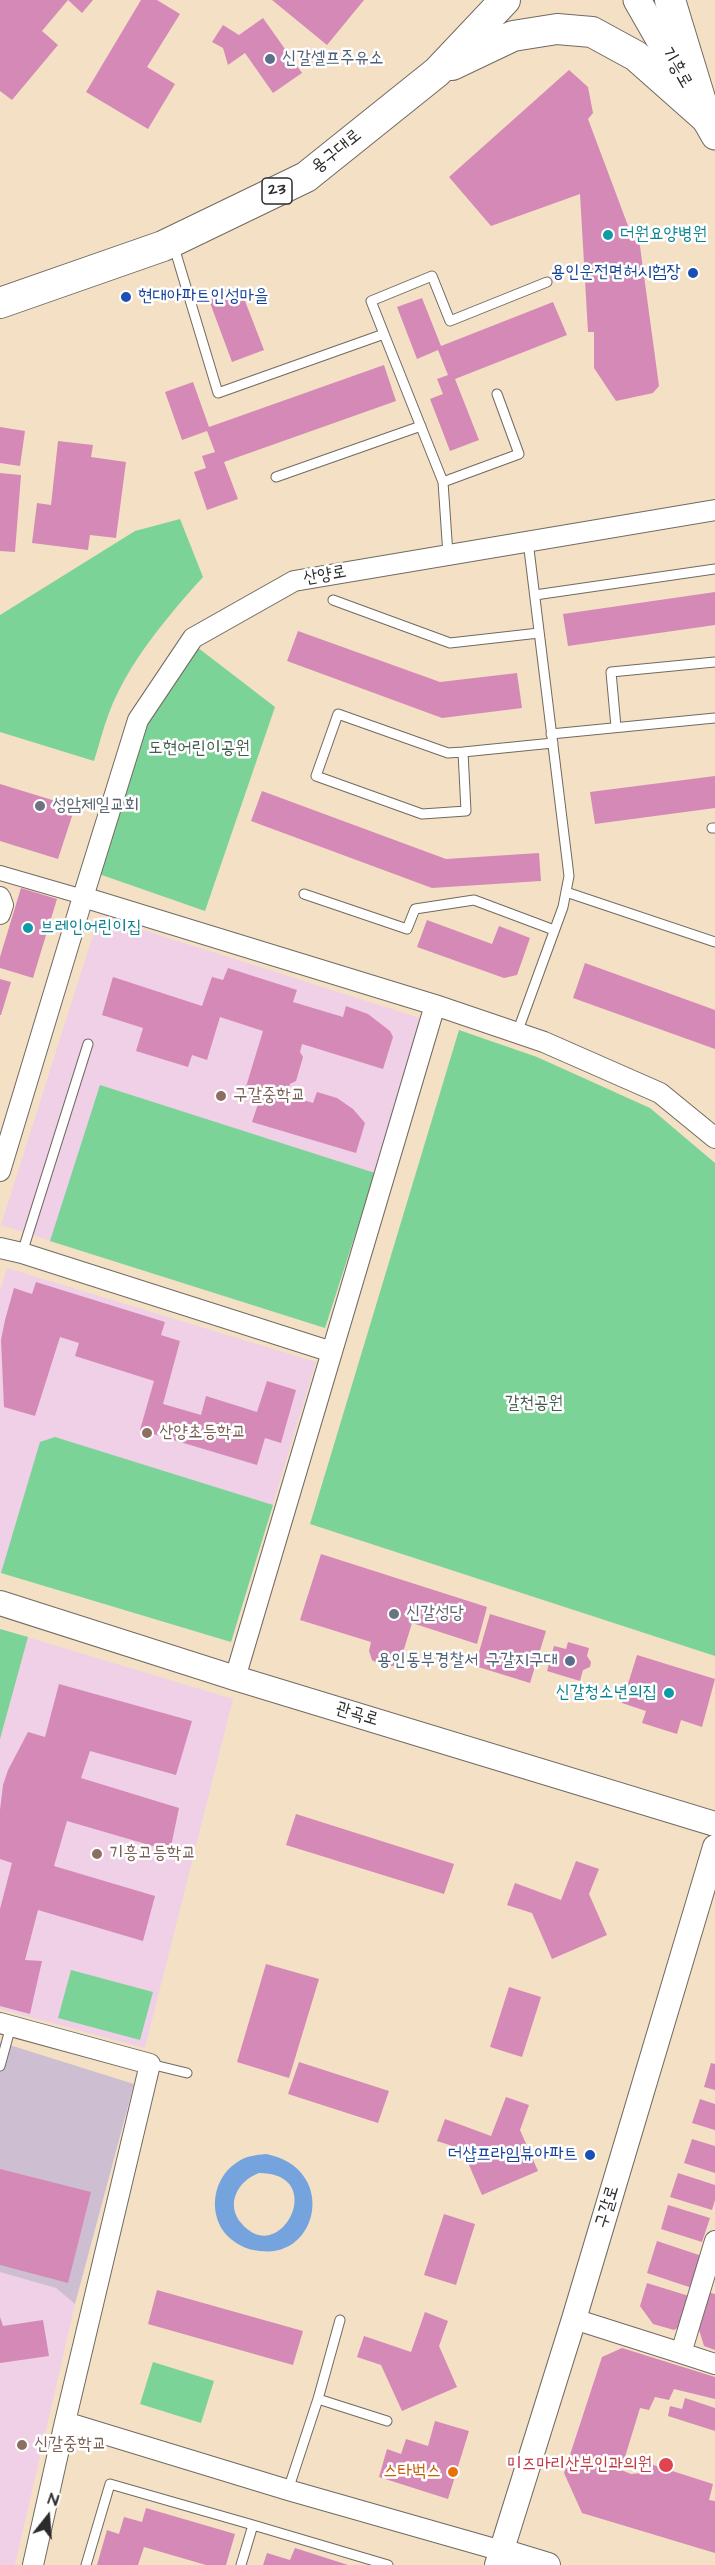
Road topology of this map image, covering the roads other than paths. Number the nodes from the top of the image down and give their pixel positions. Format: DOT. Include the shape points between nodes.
graph roads {
  1 [pos="505,0"];
  2 [pos="637,0"];
  3 [pos="670,0"];
  4 [pos="437,72"];
  5 [pos="710,127"];
  6 [pos="172,241"];
  7 [pos="547,282"];
  8 [pos="0,303"];
  9 [pos="384,334"];
  10 [pos="497,394"];
  11 [pos="421,426"];
  12 [pos="276,477"];
  13 [pos="443,482"];
  14 [pos="715,510"];
  15 [pos="528,541"];
  16 [pos="448,555"];
  17 [pos="715,569"];
  18 [pos="534,595"];
  19 [pos="333,600"];
  20 [pos="539,633"];
  21 [pos="715,662"];
  22 [pos="715,718"];
  23 [pos="616,728"];
  24 [pos="552,738"];
  25 [pos="463,752"];
  26 [pos="0,873"];
  27 [pos="566,892"];
  28 [pos="304,894"];
  29 [pos="0,897"];
  30 [pos="83,897"];
  31 [pos="0,914"];
  32 [pos="554,930"];
  33 [pos="715,942"];
  34 [pos="435,1005"];
  35 [pos="517,1033"];
  36 [pos="88,1044"];
  37 [pos="715,1138"];
  38 [pos="0,1171"];
  39 [pos="0,1248"];
  40 [pos="22,1252"];
  41 [pos="332,1352"];
  42 [pos="0,1603"];
  43 [pos="235,1678"];
  44 [pos="715,1824"];
  45 [pos="715,1847"];
  46 [pos="6,2024"];
  47 [pos="150,2064"];
  48 [pos="0,2066"];
  49 [pos="187,2073"];
  50 [pos="715,2241"];
  51 [pos="574,2319"];
  52 [pos="340,2320"];
  53 [pos="681,2353"];
  54 [pos="715,2364"];
  55 [pos="318,2399"];
  56 [pos="387,2421"];
  57 [pos="64,2422"];
  58 [pos="288,2490"];
  59 [pos="253,2525"];
  60 [pos="500,2558"];
  61 [pos="33,2565"];
  62 [pos="86,2565"];
  63 [pos="241,2565"];
  64 [pos="388,2565"];
  65 [pos="548,2565"];
  1 -- 4 [label="main road, 용구대로 / 23"];
  2 -- 5 [label="main road, 기흥로"];
  3 -- 5 [label="main road"];
  4 -- 5 [label="main road" via="513,36 556,29 592,32 636,56"];
  4 -- 6 [label="main road, 용구대로 / 23" via="306,177"];
  6 -- 8 [label="main road, 용구대로 / 23"];
  6 -- 9 [label="lane" via="218,393"];
  7 -- 9 [label="lane" via="450,321 432,276 371,301"];
  9 -- 11 [label="lane"];
  10 -- 13 [label="lane" via="519,454"];
  11 -- 12 [label="lane"];
  11 -- 13 [label="lane"];
  13 -- 16 [label="lane"];
  14 -- 15 [label="street, 산양로"];
  15 -- 16 [label="street, 산양로"];
  15 -- 18 [label="lane"];
  16 -- 30 [label="street, 산양로" via="294,581 194,638 138,720"];
  17 -- 18 [label="lane"];
  18 -- 20 [label="lane"];
  19 -- 20 [label="lane" via="450,643"];
  20 -- 24 [label="lane"];
  21 -- 23 [label="lane" via="611,672"];
  22 -- 23 [label="lane"];
  23 -- 24 [label="lane"];
  24 -- 25 [label="lane"];
  24 -- 27 [label="lane" via="569,876"];
  25 -- 25 [label="lane" via="448,753 338,714 316,776 422,814 466,811"];
  26 -- 30 [label="street"];
  27 -- 32 [label="lane"];
  27 -- 33 [label="lane"];
  28 -- 32 [label="lane" via="407,929 415,909 474,900"];
  29 -- 31 [label="street"];
  30 -- 34 [label="street"];
  30 -- 38 [label="street, 산양로"];
  32 -- 35 [label="lane"];
  34 -- 35 [label="street"];
  34 -- 41 [label="street"];
  35 -- 37 [label="street" via="660,1093"];
  36 -- 40 [label="lane"];
  39 -- 40 [label="street"];
  40 -- 41 [label="street"];
  41 -- 43 [label="street"];
  42 -- 43 [label="street, 관곡로"];
  43 -- 44 [label="street, 관곡로"];
  45 -- 51 [label="street, 구갈로"];
  46 -- 47 [label="street"];
  46 -- 48 [label="lane"];
  47 -- 49 [label="lane"];
  47 -- 57 [label="street"];
  50 -- 53 [label="street"];
  51 -- 53 [label="street"];
  51 -- 60 [label="street, 구갈로"];
  52 -- 55 [label="lane"];
  53 -- 54 [label="street"];
  55 -- 56 [label="lane"];
  55 -- 58 [label="lane"];
  57 -- 58 [label="street"];
  57 -- 61 [label="street"];
  58 -- 60 [label="street"];
  59 -- 62 [label="lane" via="110,2484"];
  59 -- 63 [label="lane"];
  59 -- 64 [label="lane"];
  60 -- 65 [label="street"];
}
